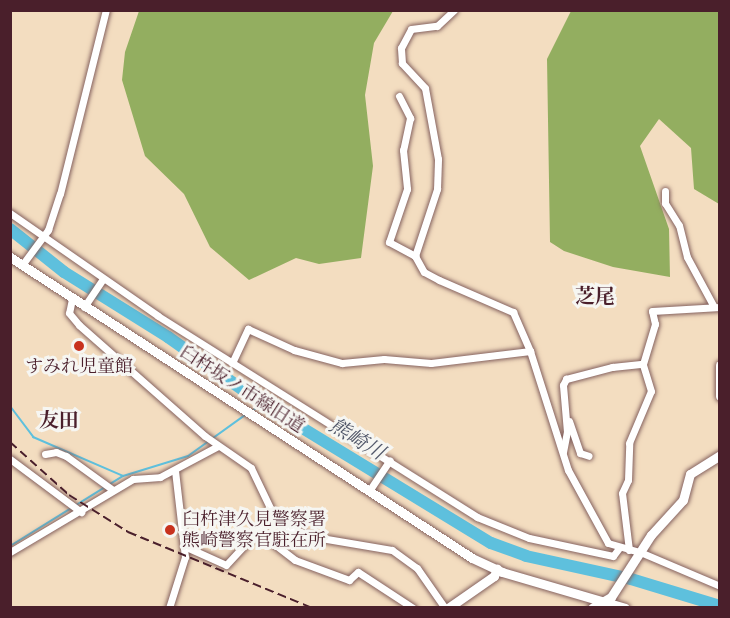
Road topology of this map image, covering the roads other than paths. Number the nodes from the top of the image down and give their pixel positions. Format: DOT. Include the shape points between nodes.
graph roads {
  1 [pos="106,10"];
  2 [pos="454,10"];
  3 [pos="399,96"];
  4 [pos="665,191"];
  5 [pos="10,213"];
  6 [pos="43,236"];
  7 [pos="415,256"];
  8 [pos="10,257"];
  9 [pos="24,262"];
  10 [pos="102,280"];
  11 [pos="72,299"];
  12 [pos="86,304"];
  13 [pos="716,306"];
  14 [pos="530,351"];
  15 [pos="232,363"];
  16 [pos="643,364"];
  17 [pos="720,364"];
  18 [pos="720,396"];
  19 [pos="566,416"];
  20 [pos="216,445"];
  21 [pos="563,452"];
  22 [pos="45,454"];
  23 [pos="720,455"];
  24 [pos="589,456"];
  25 [pos="10,459"];
  26 [pos="389,461"];
  27 [pos="175,471"];
  28 [pos="112,488"];
  29 [pos="370,489"];
  30 [pos="77,509"];
  31 [pos="273,514"];
  32 [pos="256,530"];
  33 [pos="184,546"];
  34 [pos="619,549"];
  35 [pos="628,550"];
  36 [pos="10,552"];
  37 [pos="638,556"];
  38 [pos="497,569"];
  39 [pos="720,586"];
  40 [pos="607,599"];
  41 [pos="169,608"];
  42 [pos="413,608"];
  43 [pos="447,608"];
  44 [pos="592,608"];
  45 [pos="625,608"];
  1 -- 6 [label="street" via="66,176"];
  2 -- 7 [label="street" via="437,26 411,29 401,48 402,63 425,88 438,159 435,198"];
  3 -- 7 [label="street" via="410,118 403,150 407,189 388,237 389,242"];
  4 -- 13 [label="street" via="665,202 679,225 687,257"];
  5 -- 6 [label="street"];
  6 -- 9 [label="street"];
  6 -- 10 [label="street"];
  7 -- 14 [label="street" via="424,272 513,312"];
  8 -- 9 [label="street, 臼杵坂ノ市線旧道"];
  9 -- 11 [label="street, 臼杵坂ノ市線旧道"];
  10 -- 12 [label="street"];
  10 -- 15 [label="street"];
  11 -- 12 [label="street, 臼杵坂ノ市線旧道"];
  11 -- 20 [label="street" via="69,313 79,325"];
  12 -- 29 [label="street, 臼杵坂ノ市線旧道" via="240,408"];
  13 -- 16 [label="street" via="654,309 655,324"];
  14 -- 15 [label="street" via="432,363 384,359 342,363 294,350 248,329"];
  14 -- 21 [label="street"];
  15 -- 26 [label="street"];
  16 -- 19 [label="street" via="569,376 563,385"];
  16 -- 35 [label="street" via="651,391 629,442 628,480 622,495 629,530"];
  17 -- 18 [label="street"];
  19 -- 21 [label="street"];
  19 -- 24 [label="street" via="580,453"];
  20 -- 27 [label="street"];
  20 -- 31 [label="street" via="251,468"];
  21 -- 34 [label="street" via="568,470 608,543"];
  22 -- 28 [label="street" via="56,452 66,456"];
  23 -- 37 [label="street" via="690,474 683,500 671,510"];
  25 -- 30 [label="street"];
  26 -- 29 [label="street"];
  26 -- 34 [label="street" via="501,530 613,556"];
  27 -- 28 [label="street" via="160,477 133,479"];
  27 -- 33 [label="street"];
  28 -- 30 [label="street"];
  29 -- 38 [label="street, 臼杵坂ノ市線旧道" via="472,558"];
  30 -- 36 [label="street"];
  31 -- 32 [label="street"];
  31 -- 43 [label="street" via="296,532 392,550 417,568"];
  32 -- 33 [label="street" via="226,565"];
  32 -- 42 [label="street" via="295,561 349,580 358,572"];
  33 -- 41 [label="street"];
  34 -- 35 [label="street"];
  35 -- 37 [label="street"];
  37 -- 39 [label="street"];
  37 -- 40 [label="street"];
  38 -- 40 [label="street, 臼杵坂ノ市線旧道"];
  38 -- 43 [label="street" via="494,576"];
  40 -- 44 [label="street"];
  40 -- 45 [label="street, 臼杵坂ノ市線旧道"];
}
